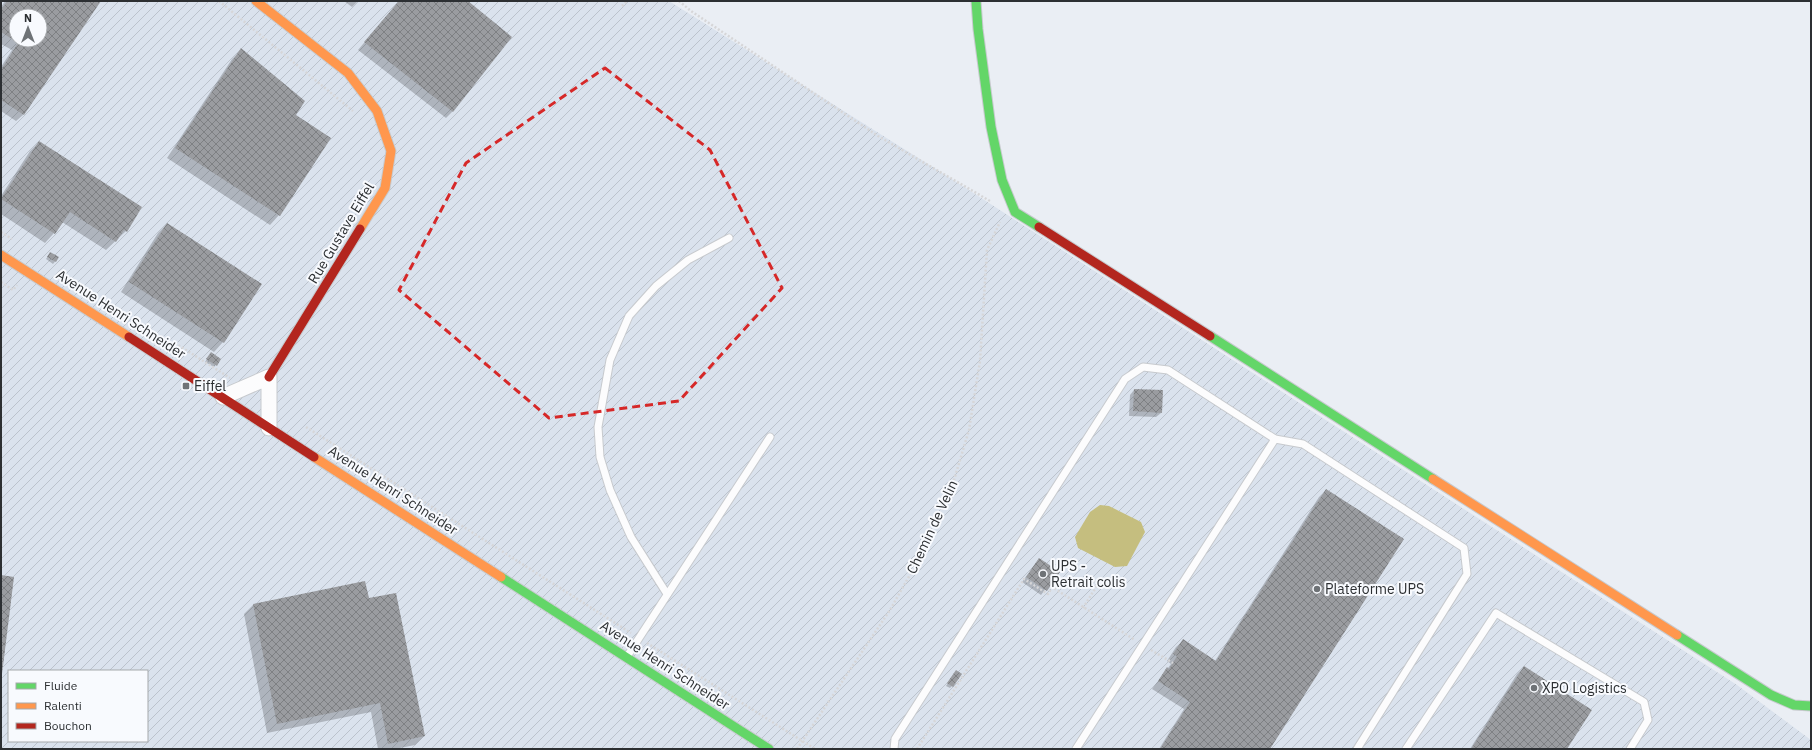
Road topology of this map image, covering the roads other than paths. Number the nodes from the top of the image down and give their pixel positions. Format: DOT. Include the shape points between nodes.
graph roads {
  1 [pos="256,1"];
  2 [pos="976,1"];
  3 [pos="730,238"];
  4 [pos="1,255"];
  5 [pos="269,377"];
  6 [pos="224,397"];
  7 [pos="270,428"];
  8 [pos="770,438"];
  9 [pos="1275,439"];
  10 [pos="667,594"];
  11 [pos="626,657"];
  12 [pos="1811,706"];
  13 [pos="769,749"];
  14 [pos="894,749"];
  15 [pos="1076,749"];
  16 [pos="1356,749"];
  17 [pos="1406,749"];
  18 [pos="1630,749"];
  1 -- 5 [label="street, Rue Gustave Eiffel" via="348,73 377,110 391,151 385,188"];
  2 -- 12 [label="street" via="987,97 1000,176 1010,210 1771,695 1794,705"];
  3 -- 10 [label="lane" via="688,260 656,286 629,316 610,360 598,427 600,457 610,490 631,538"];
  4 -- 6 [label="street, Avenue Henri Schneider"];
  5 -- 6 [label="street"];
  5 -- 7 [label="street"];
  6 -- 7 [label="street, Avenue Henri Schneider"];
  7 -- 11 [label="street, Avenue Henri Schneider"];
  8 -- 10 [label="lane"];
  9 -- 14 [label="lane" via="1168,370 1143,367 1126,379 895,739"];
  9 -- 15 [label="lane"];
  9 -- 16 [label="lane" via="1303,444 1464,548 1467,574"];
  10 -- 11 [label="lane"];
  11 -- 13 [label="street, Avenue Henri Schneider"];
  17 -- 18 [label="lane" via="1496,613 1644,702 1648,720"];
}
